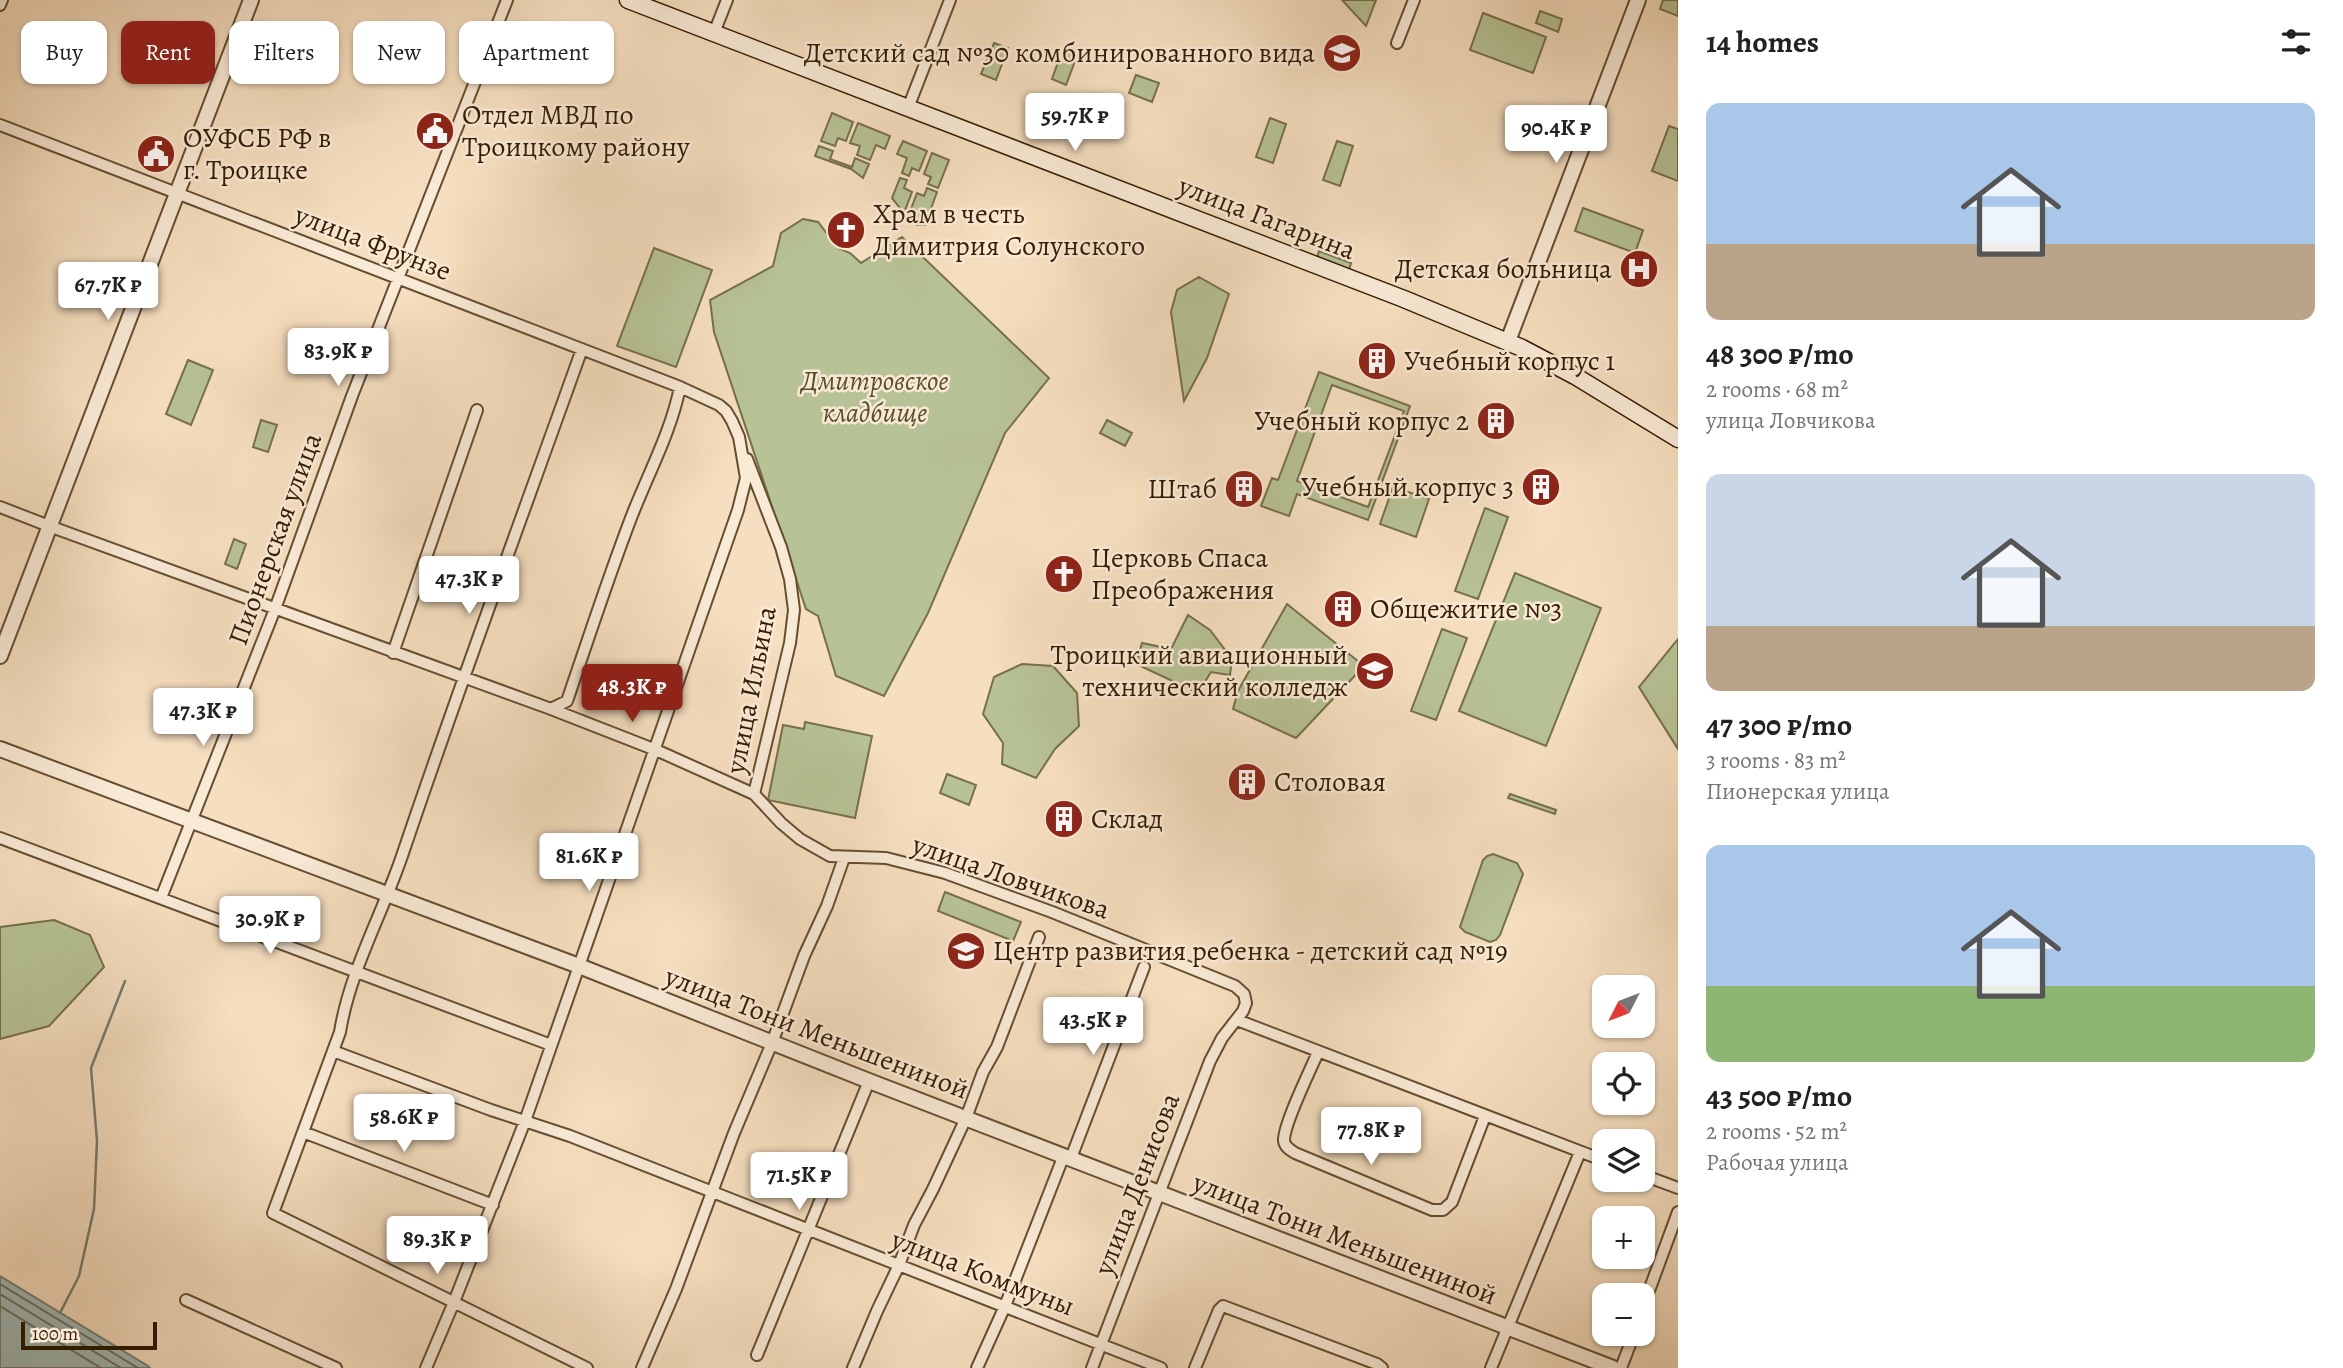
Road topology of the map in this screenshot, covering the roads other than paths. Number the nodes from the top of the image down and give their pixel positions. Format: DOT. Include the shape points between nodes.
graph roads {
  1 [pos="2,0"];
  2 [pos="251,0"];
  3 [pos="507,0"];
  4 [pos="628,0"];
  5 [pos="727,0"];
  6 [pos="950,0"];
  7 [pos="1414,0"];
  8 [pos="1637,0"];
  9 [pos="0,5"];
  10 [pos="714,33"];
  11 [pos="1397,43"];
  12 [pos="908,108"];
  13 [pos="0,125"];
  14 [pos="177,193"];
  15 [pos="398,277"];
  16 [pos="1508,341"];
  17 [pos="582,349"];
  18 [pos="680,387"];
  19 [pos="477,410"];
  20 [pos="726,411"];
  21 [pos="739,437"];
  22 [pos="1678,439"];
  23 [pos="0,507"];
  24 [pos="49,526"];
  25 [pos="275,609"];
  26 [pos="393,653"];
  27 [pos="0,656"];
  28 [pos="463,678"];
  29 [pos="567,701"];
  30 [pos="551,709"];
  31 [pos="571,717"];
  32 [pos="0,749"];
  33 [pos="656,750"];
  34 [pos="754,794"];
  35 [pos="191,821"];
  36 [pos="0,838"];
  37 [pos="844,858"];
  38 [pos="389,894"];
  39 [pos="161,898"];
  40 [pos="1038,937"];
  41 [pos="579,966"];
  42 [pos="1144,967"];
  43 [pos="357,971"];
  44 [pos="1237,1020"];
  45 [pos="772,1043"];
  46 [pos="551,1045"];
  47 [pos="333,1051"];
  48 [pos="1318,1052"];
  49 [pos="869,1081"];
  50 [pos="1485,1116"];
  51 [pos="966,1118"];
  52 [pos="525,1121"];
  53 [pos="303,1132"];
  54 [pos="1580,1152"];
  55 [pos="1592,1156"];
  56 [pos="1068,1157"];
  57 [pos="1655,1179"];
  58 [pos="1678,1188"];
  59 [pos="713,1192"];
  60 [pos="1159,1193"];
  61 [pos="493,1205"];
  62 [pos="1678,1212"];
  63 [pos="809,1231"];
  64 [pos="899,1265"];
  65 [pos="1652,1283"];
  66 [pos="187,1300"];
  67 [pos="454,1302"];
  68 [pos="1005,1306"];
  69 [pos="1508,1329"];
  70 [pos="1102,1344"];
  71 [pos="1629,1346"];
  72 [pos="757,1354"];
  73 [pos="335,1368"];
  74 [pos="426,1368"];
  75 [pos="587,1368"];
  76 [pos="642,1368"];
  77 [pos="853,1368"];
  78 [pos="977,1368"];
  79 [pos="1092,1368"];
  80 [pos="1161,1368"];
  81 [pos="1195,1368"];
  82 [pos="1382,1368"];
  83 [pos="1491,1368"];
  84 [pos="1614,1368"];
  85 [pos="1621,1368"];
  1 -- 9 [label="street"];
  2 -- 14 [label="street"];
  3 -- 15 [label="street, Пионерская улица"];
  4 -- 10 [label="main road, улица Гагарина"];
  5 -- 10 [label="street"];
  6 -- 12 [label="street"];
  7 -- 11 [label="street"];
  8 -- 16 [label="street"];
  10 -- 12 [label="main road, улица Гагарина"];
  12 -- 16 [label="main road, улица Гагарина"];
  13 -- 14 [label="street, улица Фрунзе"];
  14 -- 15 [label="street, улица Фрунзе"];
  14 -- 24 [label="street"];
  15 -- 17 [label="street, улица Фрунзе"];
  15 -- 25 [label="street, Пионерская улица"];
  16 -- 22 [label="main road, улица Гагарина"];
  17 -- 18 [label="street, улица Фрунзе"];
  17 -- 28 [label="street"];
  18 -- 20 [label="street, улица Фрунзе"];
  18 -- 29 [label="street" via="674,416 619,550"];
  19 -- 26 [label="street"];
  20 -- 21 [label="street, улица Ильина"];
  21 -- 33 [label="street, улица Ильина" via="746,478 738,510"];
  21 -- 34 [label="street, улица Ильина" via="780,547 794,610"];
  23 -- 24 [label="street, улица Ловчикова"];
  24 -- 25 [label="street, улица Ловчикова"];
  24 -- 27 [label="street"];
  25 -- 26 [label="street, улица Ловчикова"];
  25 -- 35 [label="street, Пионерская улица"];
  26 -- 28 [label="street, улица Ловчикова"];
  28 -- 30 [label="street, улица Ловчикова"];
  28 -- 38 [label="street"];
  29 -- 30 [label="street"];
  29 -- 31 [label="street"];
  30 -- 31 [label="street, улица Ловчикова"];
  31 -- 33 [label="street, улица Ловчикова"];
  32 -- 35 [label="street, улица Тони Меньшениной"];
  33 -- 34 [label="street, улица Ловчикова"];
  33 -- 41 [label="street, улица Ильина"];
  34 -- 37 [label="street, улица Ловчикова" via="800,839 830,856"];
  35 -- 38 [label="street, улица Тони Меньшениной"];
  35 -- 39 [label="street, Пионерская улица"];
  36 -- 39 [label="street"];
  37 -- 44 [label="street, улица Ловчикова" via="886,858 945,873 1235,986 1246,1003"];
  37 -- 45 [label="street"];
  38 -- 41 [label="street, улица Тони Меньшениной"];
  38 -- 43 [label="street"];
  39 -- 43 [label="street"];
  40 -- 51 [label="street"];
  41 -- 45 [label="street, улица Тони Меньшениной"];
  41 -- 46 [label="street, улица Ильина"];
  42 -- 56 [label="street"];
  43 -- 46 [label="street"];
  43 -- 47 [label="street"];
  44 -- 48 [label="street"];
  44 -- 60 [label="street, улица Денисова" via="1210,1061"];
  45 -- 49 [label="street, улица Тони Меньшениной"];
  45 -- 59 [label="street"];
  46 -- 52 [label="street, улица Ильина"];
  47 -- 52 [label="street, улица Коммуны"];
  47 -- 53 [label="street"];
  48 -- 50 [label="street"];
  48 -- 50 [label="street" via="1287,1126 1286,1145 1295,1153 1432,1210 1443,1210 1452,1202"];
  49 -- 51 [label="street, улица Тони Меньшениной"];
  49 -- 63 [label="street"];
  50 -- 54 [label="street"];
  51 -- 56 [label="street, улица Тони Меньшениной"];
  51 -- 64 [label="street"];
  52 -- 59 [label="street, улица Коммуны"];
  52 -- 61 [label="street, улица Ильина"];
  53 -- 61 [label="street"];
  53 -- 67 [label="street" via="273,1213"];
  54 -- 55 [label="street"];
  54 -- 69 [label="street"];
  56 -- 60 [label="street, улица Тони Меньшениной"];
  56 -- 68 [label="street"];
  57 -- 58 [label="street"];
  59 -- 63 [label="street, улица Коммуны"];
  59 -- 76 [label="street"];
  60 -- 69 [label="street, улица Тони Меньшениной"];
  60 -- 70 [label="street, улица Денисова"];
  61 -- 67 [label="street, улица Ильина"];
  62 -- 65 [label="street"];
  63 -- 64 [label="street, улица Коммуны"];
  63 -- 72 [label="street"];
  64 -- 68 [label="street, улица Коммуны"];
  64 -- 77 [label="street"];
  66 -- 73 [label="street"];
  67 -- 74 [label="street, улица Ильина"];
  67 -- 75 [label="street"];
  68 -- 70 [label="street, улица Коммуны"];
  68 -- 78 [label="street"];
  69 -- 83 [label="street"];
  69 -- 84 [label="street, улица Тони Меньшениной"];
  70 -- 79 [label="street, улица Денисова"];
  70 -- 80 [label="street, улица Коммуны"];
  71 -- 85 [label="street"];
  81 -- 82 [label="street" via="1223,1306"];
}
